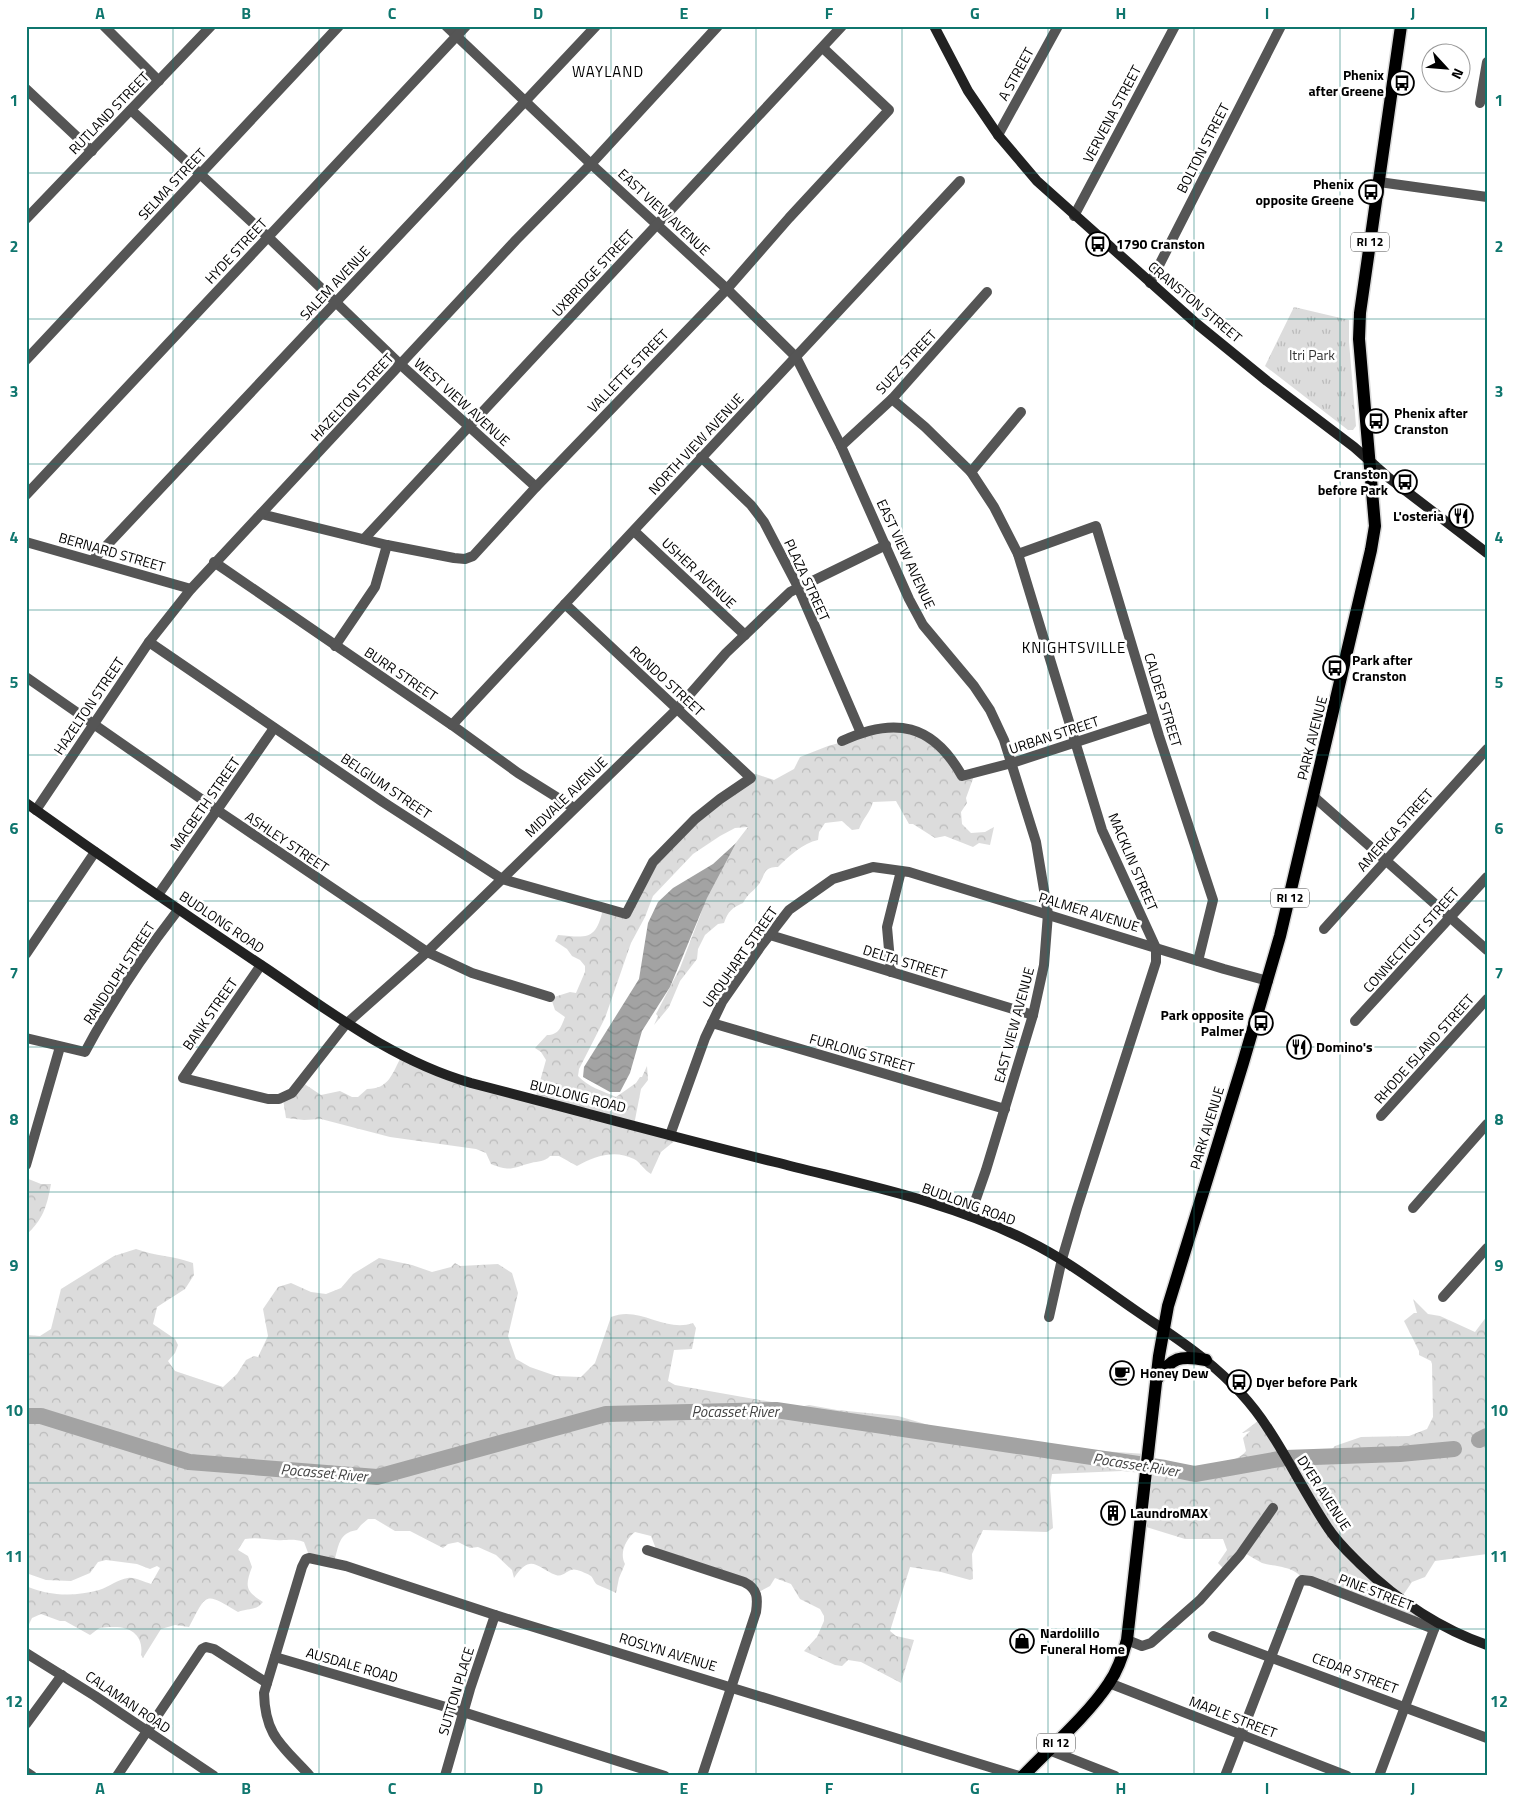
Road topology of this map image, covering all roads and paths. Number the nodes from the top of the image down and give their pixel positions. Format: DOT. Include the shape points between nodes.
graph roads {
  1 [pos="104,26"];
  2 [pos="211,26"];
  3 [pos="339,26"];
  4 [pos="446,26"];
  5 [pos="466,26"];
  6 [pos="596,26"];
  7 [pos="718,26"];
  8 [pos="842,26"];
  9 [pos="1058,26"];
  10 [pos="1175,26"];
  11 [pos="1281,26"];
  12 [pos="1401,26"];
  13 [pos="937,28"];
  14 [pos="456,36"];
  15 [pos="822,48"];
  16 [pos="1487,62"];
  17 [pos="159,81"];
  18 [pos="26,88"];
  19 [pos="525,102"];
  20 [pos="1480,103"];
  21 [pos="131,110"];
  22 [pos="998,135"];
  23 [pos="92,151"];
  24 [pos="591,164"];
  25 [pos="200,174"];
  26 [pos="960,181"];
  27 [pos="1379,182"];
  28 [pos="1487,197"];
  29 [pos="1074,216"];
  30 [pos="26,219"];
  31 [pos="658,225"];
  32 [pos="268,237"];
  33 [pos="1150,283"];
  34 [pos="727,289"];
  35 [pos="987,292"];
  36 [pos="336,302"];
  37 [pos="796,357"];
  38 [pos="26,360"];
  39 [pos="401,365"];
  40 [pos="892,398"];
  41 [pos="1021,412"];
  42 [pos="468,427"];
  43 [pos="841,446"];
  44 [pos="702,457"];
  45 [pos="1369,460"];
  46 [pos="971,472"];
  47 [pos="536,487"];
  48 [pos="26,496"];
  49 [pos="260,514"];
  50 [pos="634,531"];
  51 [pos="364,539"];
  52 [pos="26,542"];
  53 [pos="387,545"];
  54 [pos="886,545"];
  55 [pos="1487,553"];
  56 [pos="1018,554"];
  57 [pos="93,560"];
  58 [pos="214,562"];
  59 [pos="798,588"];
  60 [pos="191,589"];
  61 [pos="565,604"];
  62 [pos="745,634"];
  63 [pos="149,642"];
  64 [pos="335,646"];
  65 [pos="26,677"];
  66 [pos="677,709"];
  67 [pos="1153,717"];
  68 [pos="93,724"];
  69 [pos="452,724"];
  70 [pos="274,728"];
  71 [pos="860,732"];
  72 [pos="842,741"];
  73 [pos="1076,741"];
  74 [pos="1487,749"];
  75 [pos="1012,763"];
  76 [pos="1313,796"];
  77 [pos="26,804"];
  78 [pos="574,808"];
  79 [pos="36,810"];
  80 [pos="217,810"];
  81 [pos="95,852"];
  82 [pos="1386,860"];
  83 [pos="901,872"];
  84 [pos="1487,876"];
  85 [pos="502,879"];
  86 [pos="158,895"];
  87 [pos="178,910"];
  88 [pos="626,914"];
  89 [pos="1048,914"];
  90 [pos="1451,918"];
  91 [pos="1324,929"];
  92 [pos="770,935"];
  93 [pos="1156,948"];
  94 [pos="1487,950"];
  95 [pos="427,952"];
  96 [pos="26,954"];
  97 [pos="1198,961"];
  98 [pos="261,965"];
  99 [pos="891,972"];
  100 [pos="1268,981"];
  101 [pos="550,997"];
  102 [pos="1487,1000"];
  103 [pos="1033,1015"];
  104 [pos="1355,1021"];
  105 [pos="712,1023"];
  106 [pos="346,1024"];
  107 [pos="26,1038"];
  108 [pos="60,1047"];
  109 [pos="286,1097"];
  110 [pos="1005,1109"];
  111 [pos="1381,1116"];
  112 [pos="1487,1124"];
  113 [pos="670,1135"];
  114 [pos="26,1165"];
  115 [pos="1413,1208"];
  116 [pos="970,1216"];
  117 [pos="1487,1248"];
  118 [pos="1062,1259"];
  119 [pos="1443,1297"];
  120 [pos="1048,1317"];
  121 [pos="1163,1328"];
  122 [pos="1206,1360"];
  123 [pos="1157,1379"];
  124 [pos="1272,1508"];
  125 [pos="647,1550"];
  126 [pos="496,1615"];
  127 [pos="1435,1626"];
  128 [pos="1213,1636"];
  129 [pos="1127,1640"];
  130 [pos="1487,1644"];
  131 [pos="26,1653"];
  132 [pos="1271,1656"];
  133 [pos="275,1657"];
  134 [pos="62,1675"];
  135 [pos="267,1683"];
  136 [pos="1109,1683"];
  137 [pos="731,1686"];
  138 [pos="1404,1707"];
  139 [pos="464,1712"];
  140 [pos="26,1724"];
  141 [pos="147,1731"];
  142 [pos="1241,1736"];
  143 [pos="1487,1738"];
  144 [pos="1049,1750"];
  145 [pos="26,1772"];
  146 [pos="32,1776"];
  147 [pos="116,1776"];
  148 [pos="214,1776"];
  149 [pos="310,1776"];
  150 [pos="445,1776"];
  151 [pos="665,1776"];
  152 [pos="702,1776"];
  153 [pos="1019,1776"];
  154 [pos="1023,1776"];
  155 [pos="1115,1776"];
  156 [pos="1226,1776"];
  157 [pos="1347,1776"];
  158 [pos="1379,1776"];
  1 -- 17 [label="street"];
  2 -- 17 [label="street, RUTLAND STREET"];
  3 -- 25 [label="street, SELMA STREET"];
  4 -- 14 [label="street, EAST VIEW AVENUE"];
  5 -- 14 [label="street, HYDE STREET"];
  6 -- 19 [label="street, SALEM AVENUE"];
  7 -- 24 [label="street, HAZELTON STREET"];
  8 -- 15 [label="street, UXBRIDGE STREET"];
  9 -- 22 [label="street, A STREET"];
  10 -- 29 [label="street, VERVENA STREET"];
  11 -- 33 [label="street, BOLTON STREET"];
  12 -- 27 [label="main road, RI 12"];
  13 -- 22 [label="main road, CRANSTON STREET" via="968,91"];
  14 -- 19 [label="street, EAST VIEW AVENUE"];
  14 -- 32 [label="street, HYDE STREET"];
  15 -- 31 [label="street, UXBRIDGE STREET"];
  15 -- 34 [label="street, VALLETTE STREET" via="889,110"];
  16 -- 20 [label="street"];
  17 -- 21 [label="street, RUTLAND STREET"];
  18 -- 23 [label="street"];
  19 -- 24 [label="street, EAST VIEW AVENUE"];
  19 -- 36 [label="street, SALEM AVENUE"];
  21 -- 23 [label="street, RUTLAND STREET"];
  21 -- 25 [label="street, WEST VIEW AVENUE"];
  22 -- 29 [label="main road, CRANSTON STREET" via="1025,168"];
  23 -- 30 [label="street, RUTLAND STREET"];
  24 -- 31 [label="street, EAST VIEW AVENUE"];
  24 -- 39 [label="street, HAZELTON STREET"];
  25 -- 32 [label="street, WEST VIEW AVENUE"];
  25 -- 38 [label="street, SELMA STREET"];
  26 -- 37 [label="street, NORTH VIEW AVENUE"];
  27 -- 28 [label="street"];
  27 -- 45 [label="main road, RI 12" via="1359,339"];
  29 -- 33 [label="main road, CRANSTON STREET"];
  31 -- 34 [label="street, EAST VIEW AVENUE"];
  31 -- 42 [label="street, UXBRIDGE STREET"];
  32 -- 36 [label="street, WEST VIEW AVENUE"];
  32 -- 48 [label="street, HYDE STREET"];
  33 -- 45 [label="main road, CRANSTON STREET" via="1267,381"];
  34 -- 37 [label="street, EAST VIEW AVENUE"];
  34 -- 47 [label="street, VALLETTE STREET"];
  35 -- 40 [label="street, SUEZ STREET"];
  36 -- 39 [label="street, WEST VIEW AVENUE"];
  36 -- 57 [label="street, SALEM AVENUE"];
  37 -- 43 [label="street, EAST VIEW AVENUE"];
  37 -- 44 [label="street, NORTH VIEW AVENUE"];
  39 -- 42 [label="street, WEST VIEW AVENUE"];
  39 -- 49 [label="street, HAZELTON STREET"];
  40 -- 43 [label="street, SUEZ STREET"];
  40 -- 46 [label="street, MACKLIN STREET"];
  41 -- 46 [label="street"];
  42 -- 47 [label="street, WEST VIEW AVENUE"];
  42 -- 51 [label="street, UXBRIDGE STREET"];
  43 -- 54 [label="street, EAST VIEW AVENUE"];
  44 -- 50 [label="street, NORTH VIEW AVENUE"];
  44 -- 59 [label="street, PLAZA STREET" via="764,522"];
  45 -- 55 [label="main road, CRANSTON STREET"];
  45 -- 76 [label="main road, PARK AVENUE / RI 12" via="1373,540"];
  46 -- 56 [label="street, MACKLIN STREET" via="994,507"];
  47 -- 53 [label="street, VALLETTE STREET" via="473,556 454,558"];
  49 -- 51 [label="street, VALLETTE STREET"];
  49 -- 58 [label="street, HAZELTON STREET"];
  50 -- 61 [label="street, NORTH VIEW AVENUE"];
  50 -- 62 [label="street, USHER AVENUE"];
  51 -- 53 [label="street, VALLETTE STREET"];
  52 -- 57 [label="street, BERNARD STREET"];
  53 -- 64 [label="street" via="375,587"];
  54 -- 59 [label="street, MIDVALE AVENUE"];
  54 -- 75 [label="street, EAST VIEW AVENUE" via="923,625 974,686 1004,740"];
  56 -- 67 [label="street, CALDER STREET" via="1096,526"];
  56 -- 73 [label="street, MACKLIN STREET"];
  57 -- 60 [label="street, BERNARD STREET"];
  58 -- 60 [label="street, HAZELTON STREET"];
  58 -- 64 [label="street, BURR STREET"];
  59 -- 62 [label="street, MIDVALE AVENUE"];
  59 -- 71 [label="street, PLAZA STREET"];
  60 -- 63 [label="street, HAZELTON STREET"];
  61 -- 66 [label="street, RONDO STREET"];
  61 -- 69 [label="street, NORTH VIEW AVENUE"];
  62 -- 66 [label="street, MIDVALE AVENUE"];
  63 -- 68 [label="street, HAZELTON STREET"];
  63 -- 70 [label="street, BELGIUM STREET"];
  64 -- 69 [label="street, BURR STREET"];
  65 -- 68 [label="street, ASHLEY STREET"];
  66 -- 78 [label="street, MIDVALE AVENUE"];
  66 -- 88 [label="street, RONDO STREET" via="751,778 695,819 653,862"];
  67 -- 73 [label="street, URBAN STREET"];
  67 -- 97 [label="street, CALDER STREET" via="1213,900"];
  68 -- 79 [label="street, HAZELTON STREET"];
  68 -- 80 [label="street, ASHLEY STREET"];
  69 -- 78 [label="street, BURR STREET" via="518,773"];
  70 -- 80 [label="street, MACBETH STREET"];
  70 -- 85 [label="street, BELGIUM STREET"];
  71 -- 72 [label="street"];
  71 -- 75 [label="street, URBAN STREET" via="897,726 920,733 936,742 952,758 962,776"];
  73 -- 75 [label="street, URBAN STREET"];
  73 -- 93 [label="street, MACKLIN STREET" via="1102,830"];
  74 -- 82 [label="street, AMERICA STREET"];
  75 -- 89 [label="street, EAST VIEW AVENUE" via="1036,842"];
  76 -- 82 [label="street"];
  76 -- 100 [label="main road, PARK AVENUE / RI 12"];
  77 -- 79 [label="main road, BUDLONG ROAD"];
  78 -- 85 [label="street, MIDVALE AVENUE"];
  79 -- 81 [label="main road, BUDLONG ROAD"];
  80 -- 86 [label="street, MACBETH STREET"];
  80 -- 95 [label="street, ASHLEY STREET"];
  81 -- 86 [label="main road, BUDLONG ROAD"];
  81 -- 96 [label="street"];
  82 -- 90 [label="street"];
  82 -- 91 [label="street, AMERICA STREET"];
  83 -- 89 [label="street, PALMER AVENUE"];
  83 -- 92 [label="street, URQUHART STREET" via="873,867 833,879 789,910"];
  83 -- 99 [label="street" via="887,927"];
  84 -- 90 [label="street, CONNECTICUT STREET"];
  85 -- 88 [label="street, BELGIUM STREET"];
  85 -- 95 [label="street, MIDVALE AVENUE"];
  86 -- 87 [label="main road, BUDLONG ROAD"];
  87 -- 98 [label="main road, BUDLONG ROAD"];
  87 -- 108 [label="street, RANDOLPH STREET" via="96,1030 85,1052"];
  89 -- 93 [label="street, PALMER AVENUE"];
  89 -- 103 [label="street, EAST VIEW AVENUE" via="1044,965"];
  90 -- 94 [label="street"];
  90 -- 104 [label="street, CONNECTICUT STREET"];
  92 -- 99 [label="street, DELTA STREET"];
  92 -- 105 [label="street, URQUHART STREET" via="722,1002"];
  93 -- 97 [label="street, PALMER AVENUE"];
  93 -- 118 [label="street" via="1156,962"];
  95 -- 101 [label="street, ASHLEY STREET" via="472,974"];
  95 -- 106 [label="street, MIDVALE AVENUE"];
  97 -- 100 [label="street, PALMER AVENUE"];
  98 -- 106 [label="main road, BUDLONG ROAD"];
  98 -- 109 [label="street, BANK STREET" via="183,1078 268,1099"];
  99 -- 103 [label="street, DELTA STREET"];
  100 -- 121 [label="main road, PARK AVENUE / RI 12"];
  102 -- 111 [label="street, RHODE ISLAND STREET"];
  103 -- 110 [label="street, EAST VIEW AVENUE"];
  105 -- 110 [label="street, FURLONG STREET"];
  105 -- 113 [label="street, URQUHART STREET"];
  106 -- 109 [label="street, MIDVALE AVENUE" via="300,1084"];
  106 -- 113 [label="main road, BUDLONG ROAD" via="395,1053 456,1079"];
  107 -- 108 [label="street"];
  108 -- 114 [label="street"];
  110 -- 116 [label="street, EAST VIEW AVENUE"];
  112 -- 115 [label="street"];
  113 -- 116 [label="main road, BUDLONG ROAD" via="895,1192"];
  116 -- 118 [label="main road, BUDLONG ROAD"];
  117 -- 119 [label="street"];
  118 -- 120 [label="street"];
  118 -- 121 [label="main road, BUDLONG ROAD"];
  121 -- 122 [label="main road, DYER AVENUE"];
  121 -- 123 [label="main road, PARK AVENUE / RI 12"];
  122 -- 123 [label="main road" via="1177,1358"];
  122 -- 127 [label="main road, DYER AVENUE" via="1239,1391 1268,1427 1329,1530 1347,1551 1390,1591"];
  123 -- 129 [label="main road, PARK AVENUE / RI 12"];
  124 -- 129 [label="street" via="1240,1555 1200,1600 1151,1643 1142,1646"];
  125 -- 137 [label="street" via="744,1582 753,1588 758,1599 756,1612"];
  126 -- 133 [label="street, ROSLYN AVENUE" via="346,1566 309,1558 302,1567"];
  126 -- 137 [label="street, ROSLYN AVENUE"];
  126 -- 139 [label="street, SUTTON PLACE"];
  127 -- 130 [label="main road, DYER AVENUE"];
  127 -- 132 [label="street, PINE STREET" via="1305,1580 1300,1582"];
  127 -- 138 [label="street"];
  128 -- 132 [label="street, CEDAR STREET"];
  129 -- 136 [label="main road, PARK AVENUE / RI 12"];
  131 -- 134 [label="street, CALAMAN ROAD"];
  132 -- 138 [label="street, CEDAR STREET"];
  132 -- 142 [label="street"];
  133 -- 135 [label="street"];
  133 -- 139 [label="street, AUSDALE ROAD"];
  134 -- 140 [label="street"];
  134 -- 141 [label="street, CALAMAN ROAD"];
  135 -- 141 [label="street" via="206,1647 200,1651"];
  135 -- 149 [label="street" via="264,1707 270,1730"];
  136 -- 142 [label="street, MAPLE STREET"];
  136 -- 144 [label="main road, PARK AVENUE / RI 12"];
  137 -- 152 [label="street"];
  137 -- 153 [label="street, ROSLYN AVENUE"];
  138 -- 143 [label="street, CEDAR STREET"];
  138 -- 158 [label="street"];
  139 -- 150 [label="street, SUTTON PLACE"];
  139 -- 151 [label="street, AUSDALE ROAD"];
  141 -- 147 [label="street"];
  141 -- 148 [label="street, CALAMAN ROAD"];
  142 -- 156 [label="street"];
  142 -- 157 [label="street, MAPLE STREET"];
  144 -- 154 [label="main road, PARK AVENUE / RI 12"];
  144 -- 155 [label="street"];
  145 -- 146 [label="street"];
}
